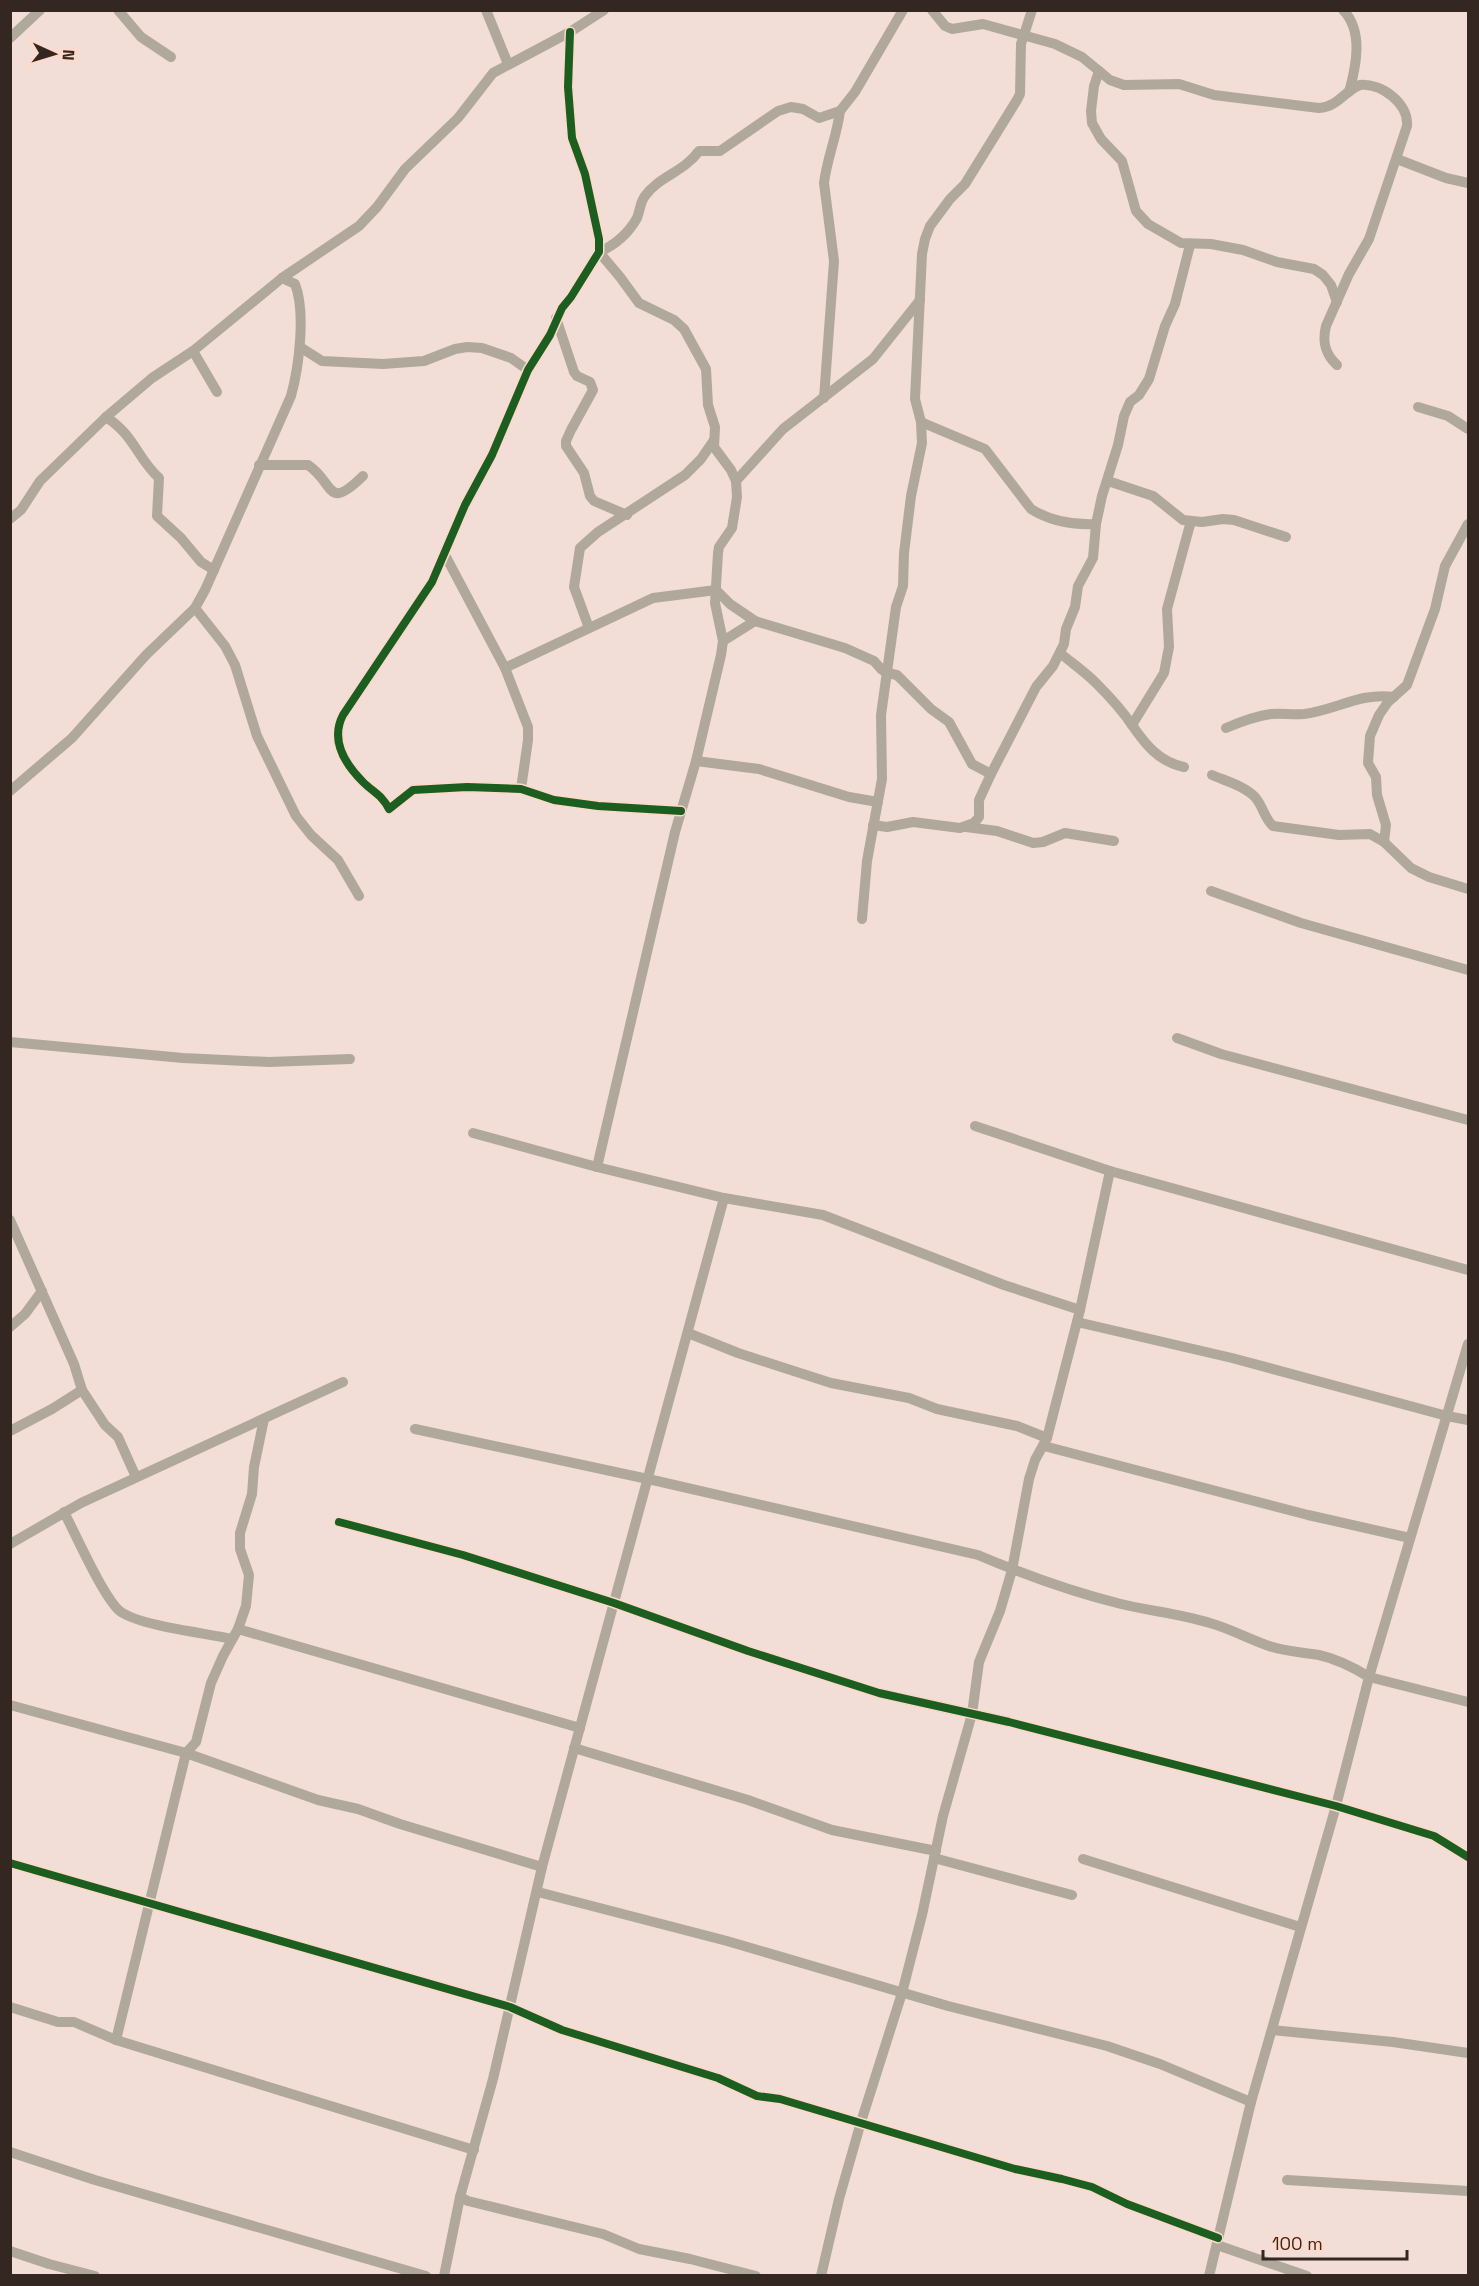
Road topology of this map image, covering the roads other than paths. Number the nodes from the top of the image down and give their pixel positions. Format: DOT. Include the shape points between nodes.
graph roads {
  1 [pos="39,10"];
  2 [pos="118,10"];
  3 [pos="486,10"];
  4 [pos="604,10"];
  5 [pos="903,10"];
  6 [pos="932,10"];
  7 [pos="1032,10"];
  8 [pos="1343,10"];
  9 [pos="570,32"];
  10 [pos="1024,34"];
  11 [pos="10,38"];
  12 [pos="171,57"];
  13 [pos="508,64"];
  14 [pos="1099,71"];
  15 [pos="1349,92"];
  16 [pos="840,111"];
  17 [pos="1397,159"];
  18 [pos="1468,183"];
  19 [pos="1190,245"];
  20 [pos="599,252"];
  21 [pos="299,266"];
  22 [pos="282,278"];
  23 [pos="295,284"];
  24 [pos="920,300"];
  25 [pos="1337,302"];
  26 [pos="556,318"];
  27 [pos="300,347"];
  28 [pos="193,351"];
  29 [pos="1337,365"];
  30 [pos="528,370"];
  31 [pos="217,392"];
  32 [pos="824,398"];
  33 [pos="1418,407"];
  34 [pos="106,417"];
  35 [pos="921,422"];
  36 [pos="1468,429"];
  37 [pos="714,440"];
  38 [pos="260,465"];
  39 [pos="363,476"];
  40 [pos="736,481"];
  41 [pos="1108,481"];
  42 [pos="627,515"];
  43 [pos="10,519"];
  44 [pos="1191,522"];
  45 [pos="1096,524"];
  46 [pos="1468,524"];
  47 [pos="1286,537"];
  48 [pos="445,555"];
  49 [pos="214,570"];
  50 [pos="716,590"];
  51 [pos="195,608"];
  52 [pos="755,621"];
  53 [pos="590,628"];
  54 [pos="723,641"];
  55 [pos="1060,653"];
  56 [pos="505,668"];
  57 [pos="888,673"];
  58 [pos="1395,697"];
  59 [pos="1132,725"];
  60 [pos="1226,728"];
  61 [pos="696,761"];
  62 [pos="1184,767"];
  63 [pos="991,774"];
  64 [pos="1212,775"];
  65 [pos="521,789"];
  66 [pos="10,791"];
  67 [pos="878,802"];
  68 [pos="681,811"];
  69 [pos="873,825"];
  70 [pos="966,827"];
  71 [pos="1114,841"];
  72 [pos="1384,842"];
  73 [pos="1468,889"];
  74 [pos="1211,891"];
  75 [pos="359,896"];
  76 [pos="862,919"];
  77 [pos="1468,970"];
  78 [pos="1177,1038"];
  79 [pos="10,1042"];
  80 [pos="350,1059"];
  81 [pos="1468,1120"];
  82 [pos="975,1126"];
  83 [pos="474,1133"];
  84 [pos="597,1167"];
  85 [pos="1110,1171"];
  86 [pos="724,1198"];
  87 [pos="10,1220"];
  88 [pos="1468,1270"];
  89 [pos="42,1291"];
  90 [pos="1080,1310"];
  91 [pos="1077,1322"];
  92 [pos="10,1327"];
  93 [pos="688,1333"];
  94 [pos="1468,1344"];
  95 [pos="344,1382"];
  96 [pos="82,1390"];
  97 [pos="1447,1416"];
  98 [pos="264,1419"];
  99 [pos="1468,1420"];
  100 [pos="415,1429"];
  101 [pos="10,1431"];
  102 [pos="1046,1442"];
  103 [pos="136,1477"];
  104 [pos="648,1479"];
  105 [pos="64,1512"];
  106 [pos="339,1522"];
  107 [pos="1410,1538"];
  108 [pos="10,1544"];
  109 [pos="1012,1570"];
  110 [pos="614,1603"];
  111 [pos="238,1629"];
  112 [pos="232,1639"];
  113 [pos="1369,1677"];
  114 [pos="1468,1702"];
  115 [pos="10,1705"];
  116 [pos="972,1714"];
  117 [pos="580,1728"];
  118 [pos="574,1748"];
  119 [pos="186,1753"];
  120 [pos="1336,1806"];
  121 [pos="935,1855"];
  122 [pos="1468,1857"];
  123 [pos="1083,1859"];
  124 [pos="10,1863"];
  125 [pos="542,1868"];
  126 [pos="538,1892"];
  127 [pos="1072,1895"];
  128 [pos="148,1903"];
  129 [pos="1300,1927"];
  130 [pos="902,1993"];
  131 [pos="10,2007"];
  132 [pos="510,2007"];
  133 [pos="1272,2030"];
  134 [pos="116,2040"];
  135 [pos="1468,2053"];
  136 [pos="1251,2102"];
  137 [pos="861,2122"];
  138 [pos="474,2150"];
  139 [pos="10,2152"];
  140 [pos="1287,2180"];
  141 [pos="1468,2191"];
  142 [pos="460,2197"];
  143 [pos="1218,2242"];
  144 [pos="10,2251"];
  145 [pos="95,2276"];
  146 [pos="426,2276"];
  147 [pos="444,2276"];
  148 [pos="756,2276"];
  149 [pos="821,2276"];
  150 [pos="1209,2276"];
  151 [pos="1307,2276"];
  1 -- 11 [label="street"];
  2 -- 12 [label="street" via="141,37"];
  3 -- 13 [label="street"];
  4 -- 9 [label="street"];
  5 -- 16 [label="street"];
  6 -- 10 [label="street" via="951,29 983,24"];
  7 -- 10 [label="street"];
  8 -- 15 [label="street" via="1352,28 1357,60"];
  9 -- 13 [label="street"];
  9 -- 20 [label="street" via="568,87 572,138 585,174"];
  10 -- 14 [label="street" via="1073,52"];
  10 -- 24 [label="street" via="1019,55 1020,94 965,184 939,212 925,239"];
  13 -- 21 [label="street" via="493,73 458,118 405,169 359,226"];
  14 -- 15 [label="street" via="1124,85 1179,84 1214,95 1319,108 1335,105"];
  14 -- 19 [label="street" via="1092,123 1122,161 1136,211 1164,235"];
  15 -- 17 [label="street" via="1360,85 1385,90 1400,106 1407,121"];
  16 -- 20 [label="street" via="819,118 791,106 720,150 699,151 688,165 644,197 627,231 614,245"];
  16 -- 32 [label="street" via="824,183 834,261"];
  17 -- 18 [label="street"];
  17 -- 25 [label="street" via="1369,240"];
  19 -- 25 [label="street" via="1243,250 1314,270 1331,285"];
  19 -- 41 [label="street" via="1149,379 1124,416"];
  20 -- 26 [label="street"];
  20 -- 37 [label="street" via="639,303 674,320 692,341 706,369"];
  21 -- 22 [label="street"];
  21 -- 23 [label="street"];
  22 -- 23 [label="street"];
  22 -- 28 [label="street"];
  23 -- 27 [label="street"];
  24 -- 32 [label="street" via="873,359"];
  24 -- 35 [label="street" via="915,399"];
  25 -- 29 [label="street" via="1324,334 1326,351"];
  26 -- 30 [label="street"];
  26 -- 42 [label="street" via="574,372 590,382 593,390 566,441 568,451 582,469 594,501"];
  27 -- 30 [label="street" via="322,361 382,364 424,361 455,349 482,348 511,358"];
  27 -- 38 [label="street" via="291,396"];
  28 -- 31 [label="street"];
  28 -- 34 [label="street" via="152,378"];
  30 -- 48 [label="street"];
  32 -- 40 [label="street" via="783,429"];
  33 -- 36 [label="street" via="1448,416"];
  34 -- 43 [label="street" via="40,481 21,510"];
  34 -- 49 [label="street" via="123,429 159,478 157,516 201,562"];
  35 -- 45 [label="street" via="985,449 1031,509 1041,515 1075,524"];
  35 -- 57 [label="street" via="922,443 912,488 903,586 896,607"];
  37 -- 40 [label="street"];
  37 -- 42 [label="street" via="684,475"];
  38 -- 39 [label="street" via="308,465 330,490 339,494 347,492"];
  38 -- 49 [label="street"];
  40 -- 50 [label="street" via="732,528 719,547"];
  41 -- 44 [label="street" via="1153,496"];
  41 -- 45 [label="street"];
  42 -- 53 [label="street" via="584,543 578,553 574,587"];
  44 -- 47 [label="street" via="1234,520"];
  44 -- 59 [label="street" via="1167,609 1169,646 1164,672"];
  45 -- 55 [label="street" via="1093,558 1078,586"];
  46 -- 58 [label="street" via="1445,566 1435,609 1407,685"];
  48 -- 56 [label="street"];
  48 -- 65 [label="street" via="432,582 343,715 338,725 340,750 355,774 379,793 389,809 408,792 420,788"];
  49 -- 51 [label="street"];
  50 -- 52 [label="street"];
  50 -- 53 [label="street" via="653,598"];
  50 -- 54 [label="street"];
  51 -- 66 [label="street" via="146,655 72,738"];
  51 -- 75 [label="street" via="235,665 257,736 296,816 338,860"];
  52 -- 54 [label="street"];
  52 -- 57 [label="street" via="845,648 874,661"];
  53 -- 56 [label="street"];
  54 -- 61 [label="street"];
  55 -- 59 [label="street" via="1095,682"];
  55 -- 63 [label="street" via="1036,687"];
  56 -- 65 [label="street" via="528,727"];
  57 -- 63 [label="street" via="897,675 949,722 967,758"];
  57 -- 67 [label="street" via="881,715 883,765"];
  58 -- 60 [label="street" via="1364,696 1304,714 1269,714"];
  58 -- 72 [label="street" via="1374,724 1368,751 1368,764 1376,777 1386,825"];
  59 -- 62 [label="street" via="1157,755 1171,765"];
  61 -- 67 [label="street" via="759,769"];
  61 -- 68 [label="street"];
  63 -- 70 [label="street" via="980,800 979,818"];
  64 -- 72 [label="street" via="1255,797 1273,826 1339,835 1370,834"];
  65 -- 68 [label="street" via="554,800"];
  67 -- 69 [label="street"];
  68 -- 84 [label="street"];
  69 -- 70 [label="street" via="913,822"];
  69 -- 76 [label="street"];
  70 -- 71 [label="street" via="997,831 1034,843 1065,833"];
  72 -- 73 [label="street" via="1411,868 1429,878"];
  74 -- 77 [label="street" via="1301,923"];
  78 -- 81 [label="street" via="1228,1056"];
  79 -- 80 [label="street" via="205,1059"];
  82 -- 85 [label="street"];
  83 -- 84 [label="street"];
  84 -- 86 [label="street"];
  85 -- 88 [label="street"];
  85 -- 90 [label="street"];
  86 -- 90 [label="street" via="823,1215"];
  86 -- 93 [label="street"];
  87 -- 89 [label="street"];
  89 -- 92 [label="street"];
  89 -- 96 [label="street"];
  90 -- 91 [label="street"];
  91 -- 97 [label="street" via="1232,1358"];
  91 -- 102 [label="street"];
  93 -- 102 [label="street" via="831,1383 1017,1426"];
  93 -- 104 [label="street"];
  94 -- 97 [label="street"];
  95 -- 98 [label="street"];
  96 -- 101 [label="street"];
  96 -- 103 [label="street" via="105,1425 118,1437"];
  97 -- 99 [label="street"];
  97 -- 107 [label="street"];
  98 -- 103 [label="street"];
  98 -- 111 [label="street" via="252,1494 240,1533 240,1549 249,1575 246,1606"];
  100 -- 104 [label="street"];
  102 -- 107 [label="street" via="1308,1515"];
  102 -- 109 [label="street" via="1029,1479"];
  103 -- 105 [label="street"];
  104 -- 109 [label="street" via="978,1555"];
  104 -- 110 [label="street"];
  105 -- 108 [label="street"];
  105 -- 112 [label="street" via="109,1598 120,1611 141,1620"];
  106 -- 110 [label="street" via="463,1555"];
  107 -- 113 [label="street"];
  109 -- 113 [label="street" via="1083,1594 1235,1630 1270,1647 1318,1655"];
  109 -- 116 [label="street" via="979,1662"];
  110 -- 116 [label="street" via="879,1693"];
  110 -- 117 [label="street"];
  111 -- 112 [label="street"];
  111 -- 117 [label="street"];
  112 -- 119 [label="street" via="211,1683 196,1742"];
  113 -- 114 [label="street"];
  113 -- 120 [label="street"];
  115 -- 119 [label="street"];
  116 -- 120 [label="street"];
  116 -- 121 [label="street"];
  117 -- 118 [label="street"];
  118 -- 121 [label="street" via="748,1800 832,1830"];
  118 -- 125 [label="street"];
  119 -- 125 [label="street" via="318,1800 358,1809"];
  119 -- 128 [label="street"];
  120 -- 122 [label="street" via="1434,1836"];
  120 -- 129 [label="street"];
  121 -- 127 [label="street"];
  121 -- 130 [label="street"];
  123 -- 129 [label="street"];
  124 -- 128 [label="street"];
  125 -- 126 [label="street"];
  126 -- 130 [label="street" via="727,1941"];
  126 -- 132 [label="street"];
  128 -- 132 [label="street"];
  128 -- 134 [label="street"];
  129 -- 133 [label="street"];
  130 -- 136 [label="street" via="1126,2051"];
  130 -- 137 [label="street"];
  131 -- 134 [label="street" via="58,2022 74,2022"];
  132 -- 137 [label="street" via="562,2030 718,2078 757,2096"];
  132 -- 138 [label="street"];
  133 -- 135 [label="street"];
  133 -- 136 [label="street"];
  134 -- 138 [label="street"];
  136 -- 143 [label="street"];
  137 -- 143 [label="street" via="1015,2169 1092,2187"];
  137 -- 149 [label="street"];
  138 -- 142 [label="street"];
  139 -- 146 [label="street"];
  140 -- 141 [label="street"];
  142 -- 147 [label="street"];
  142 -- 148 [label="street" via="603,2234 639,2249"];
  143 -- 150 [label="street"];
  143 -- 151 [label="street"];
  144 -- 145 [label="street"];
}
